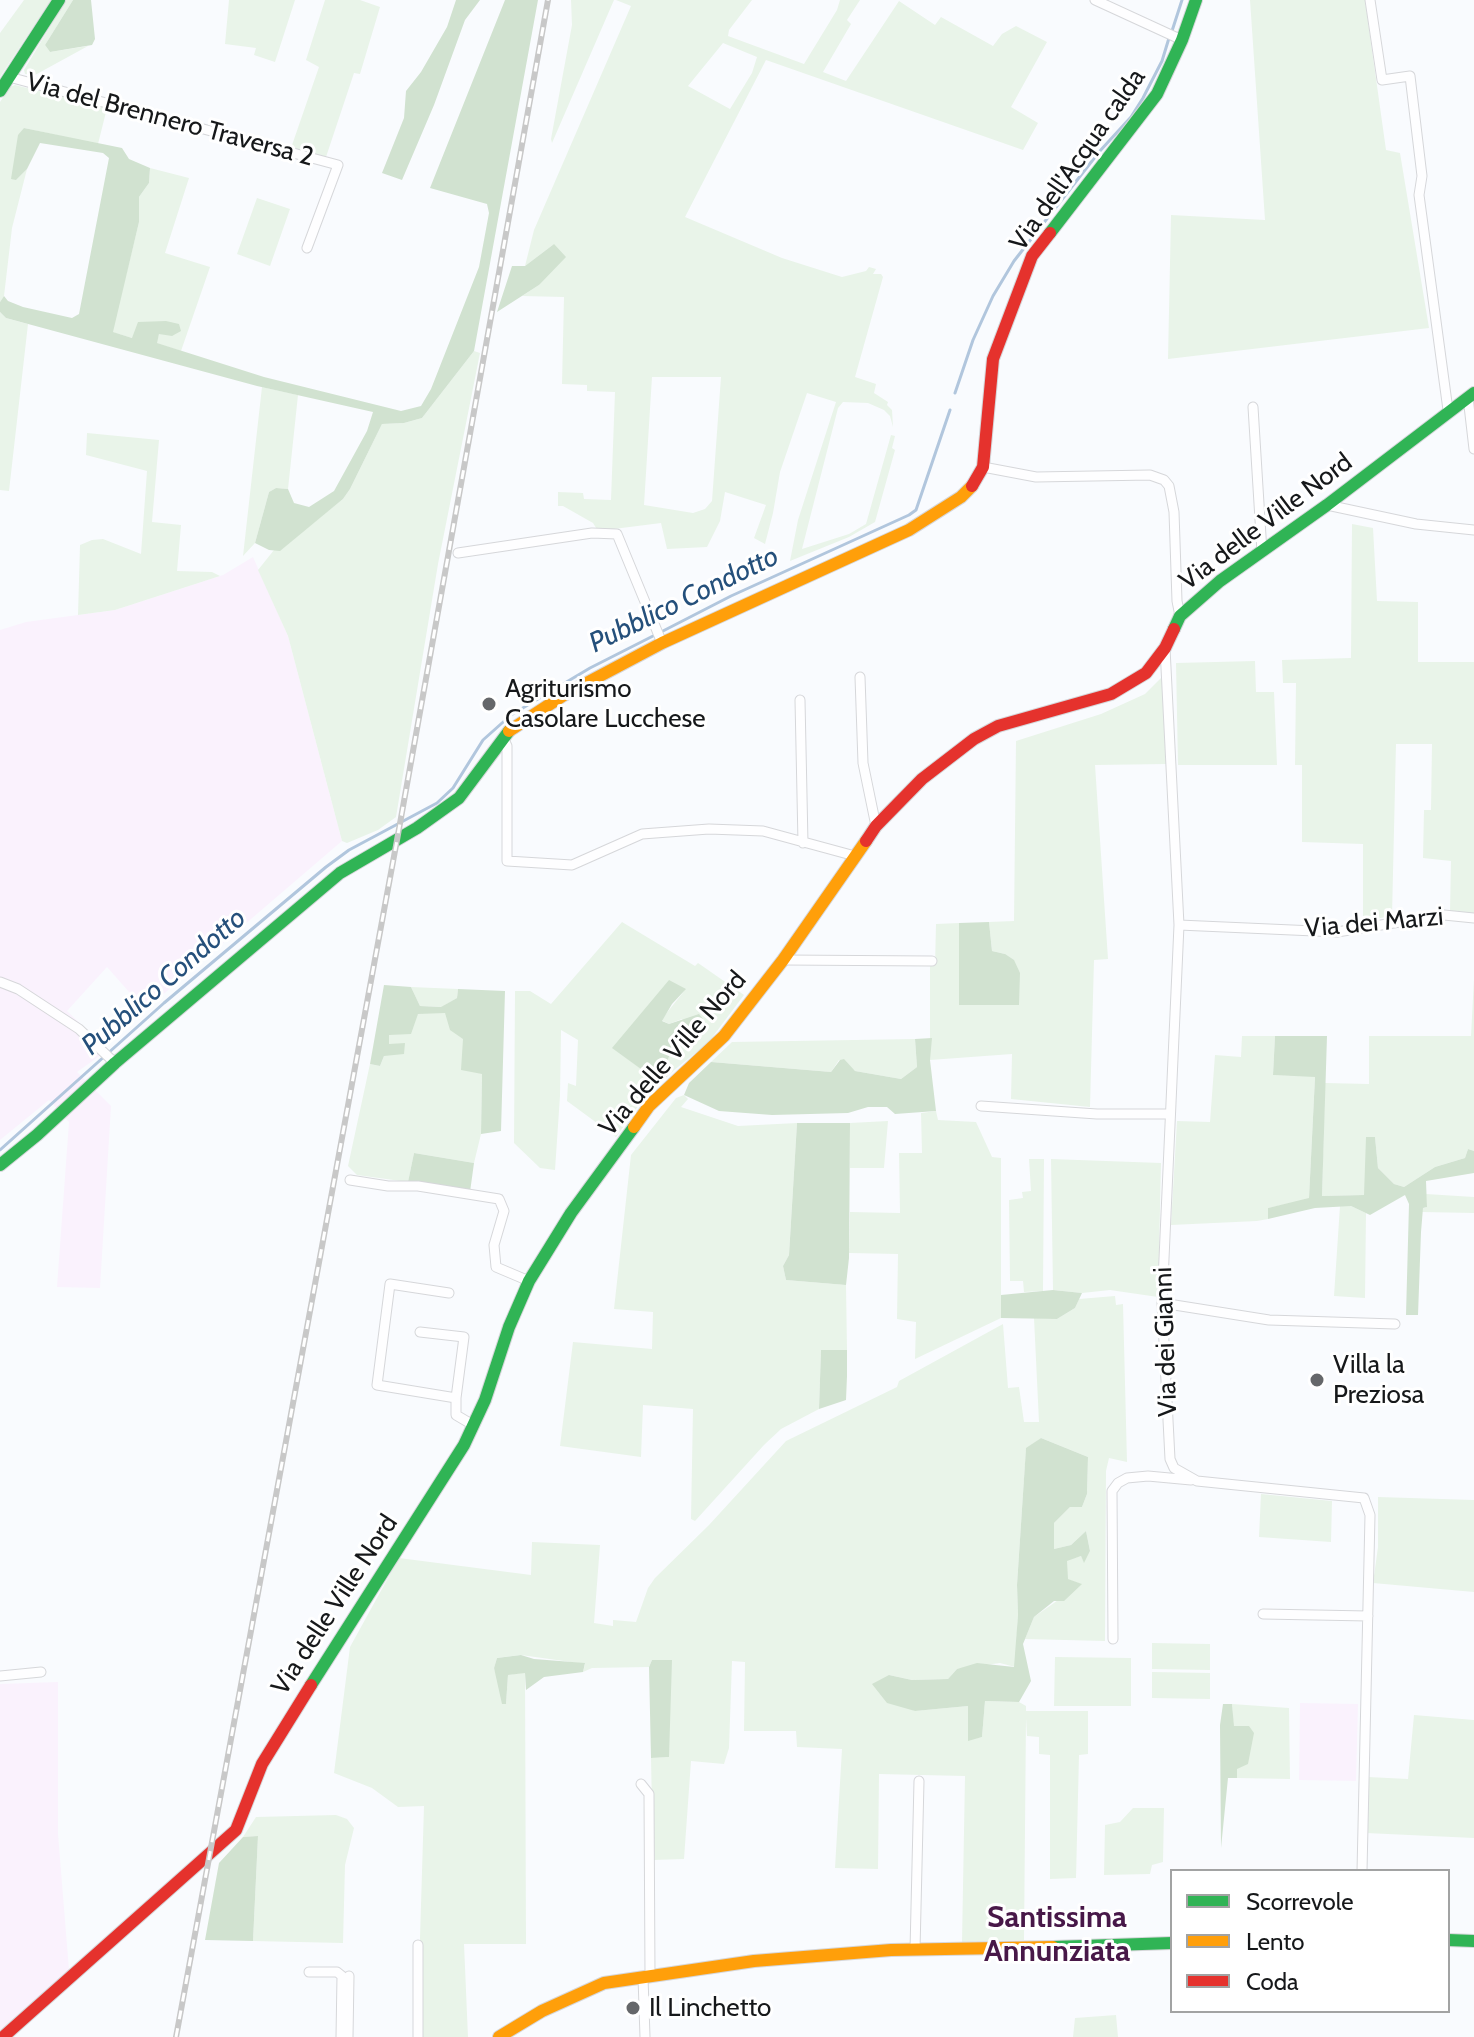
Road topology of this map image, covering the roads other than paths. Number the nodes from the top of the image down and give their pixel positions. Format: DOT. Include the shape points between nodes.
graph roads {
  1 [pos="59,0"];
  2 [pos="1095,0"];
  3 [pos="1196,0"];
  4 [pos="1370,0"];
  5 [pos="1182,40"];
  6 [pos="9,77"];
  7 [pos="0,91"];
  8 [pos="307,248"];
  9 [pos="1471,395"];
  10 [pos="1253,407"];
  11 [pos="1448,410"];
  12 [pos="1474,449"];
  13 [pos="983,467"];
  14 [pos="1327,505"];
  15 [pos="1474,530"];
  16 [pos="1262,552"];
  17 [pos="458,553"];
  18 [pos="1180,616"];
  19 [pos="661,639"];
  20 [pos="1165,648"];
  21 [pos="860,677"];
  22 [pos="800,700"];
  23 [pos="503,738"];
  24 [pos="876,826"];
  25 [pos="803,843"];
  26 [pos="855,856"];
  27 [pos="1474,918"];
  28 [pos="1179,925"];
  29 [pos="783,960"];
  30 [pos="932,961"];
  31 [pos="0,982"];
  32 [pos="113,1060"];
  33 [pos="981,1106"];
  34 [pos="1169,1114"];
  35 [pos="0,1165"];
  36 [pos="350,1180"];
  37 [pos="529,1281"];
  38 [pos="449,1293"];
  39 [pos="1162,1303"];
  40 [pos="1395,1324"];
  41 [pos="420,1332"];
  42 [pos="456,1398"];
  43 [pos="473,1425"];
  44 [pos="1197,1481"];
  45 [pos="1263,1614"];
  46 [pos="1368,1616"];
  47 [pos="1113,1639"];
  48 [pos="41,1672"];
  49 [pos="0,1676"];
  50 [pos="919,1781"];
  51 [pos="641,1784"];
  52 [pos="1362,1869"];
  53 [pos="1450,1940"];
  54 [pos="1474,1941"];
  55 [pos="1170,1943"];
  56 [pos="418,1945"];
  57 [pos="915,1950"];
  58 [pos="309,1972"];
  59 [pos="349,1976"];
  60 [pos="646,1977"];
  61 [pos="3,2037"];
  62 [pos="341,2037"];
  63 [pos="348,2037"];
  64 [pos="418,2037"];
  65 [pos="499,2037"];
  66 [pos="645,2037"];
  1 -- 6 [label="street"];
  2 -- 5 [label="street"];
  3 -- 5 [label="street, Via dell'Acqua calda"];
  4 -- 11 [label="street" via="1382,80 1410,76 1422,176 1419,195"];
  5 -- 13 [label="street, Via dell'Acqua calda" via="1157,94 1032,256 993,359"];
  6 -- 7 [label="street"];
  6 -- 8 [label="street, Via del Brennero Traversa 2" via="338,165"];
  9 -- 11 [label="street, Via delle Ville Nord"];
  9 -- 12 [label="street"];
  10 -- 16 [label="street"];
  11 -- 14 [label="street, Via delle Ville Nord"];
  13 -- 18 [label="street" via="1036,477 1150,475 1164,480 1174,512"];
  13 -- 19 [label="street" via="961,497 909,530"];
  14 -- 15 [label="street"];
  14 -- 16 [label="street, Via delle Ville Nord"];
  16 -- 18 [label="street, Via delle Ville Nord"];
  17 -- 19 [label="street" via="617,534"];
  18 -- 20 [label="street, Via delle Ville Nord"];
  19 -- 23 [label="street" via="515,725"];
  20 -- 24 [label="street, Via delle Ville Nord" via="1146,673 1111,694 998,726 974,739 922,779"];
  20 -- 28 [label="street, Via dei Gianni"];
  21 -- 24 [label="street" via="863,763"];
  22 -- 25 [label="street"];
  23 -- 25 [label="street" via="507,861 572,865 642,834 709,829 763,831"];
  23 -- 32 [label="street" via="447,809 340,873"];
  24 -- 26 [label="street, Via delle Ville Nord"];
  25 -- 26 [label="street"];
  26 -- 29 [label="street, Via delle Ville Nord"];
  27 -- 28 [label="street, Via dei Marzi" via="1444,915 1337,932"];
  28 -- 34 [label="street, Via dei Gianni"];
  29 -- 30 [label="street"];
  29 -- 37 [label="street, Via delle Ville Nord" via="724,1036 649,1106"];
  31 -- 32 [label="street" via="79,1029"];
  32 -- 35 [label="street"];
  33 -- 34 [label="street"];
  34 -- 39 [label="street, Via dei Gianni"];
  36 -- 37 [label="street" via="499,1199 504,1211 494,1245 496,1267"];
  37 -- 43 [label="street, Via delle Ville Nord"];
  38 -- 42 [label="street" via="390,1284 377,1385"];
  39 -- 40 [label="street" via="1269,1320"];
  39 -- 44 [label="street, Via dei Gianni" via="1170,1459 1174,1468"];
  41 -- 42 [label="street" via="464,1337"];
  42 -- 43 [label="street" via="456,1415"];
  43 -- 61 [label="street, Via delle Ville Nord" via="278,1736 236,1830"];
  44 -- 46 [label="street" via="1364,1498 1370,1515"];
  44 -- 47 [label="street" via="1127,1478 1112,1491"];
  45 -- 46 [label="street"];
  46 -- 52 [label="street"];
  48 -- 49 [label="street"];
  50 -- 57 [label="street"];
  51 -- 60 [label="street" via="649,1794"];
  53 -- 54 [label="street"];
  55 -- 57 [label="street"];
  56 -- 64 [label="street"];
  57 -- 60 [label="street" via="754,1961"];
  58 -- 62 [label="street" via="342,1976"];
  59 -- 63 [label="street"];
  60 -- 65 [label="street" via="604,1983"];
  60 -- 66 [label="street"];
}
